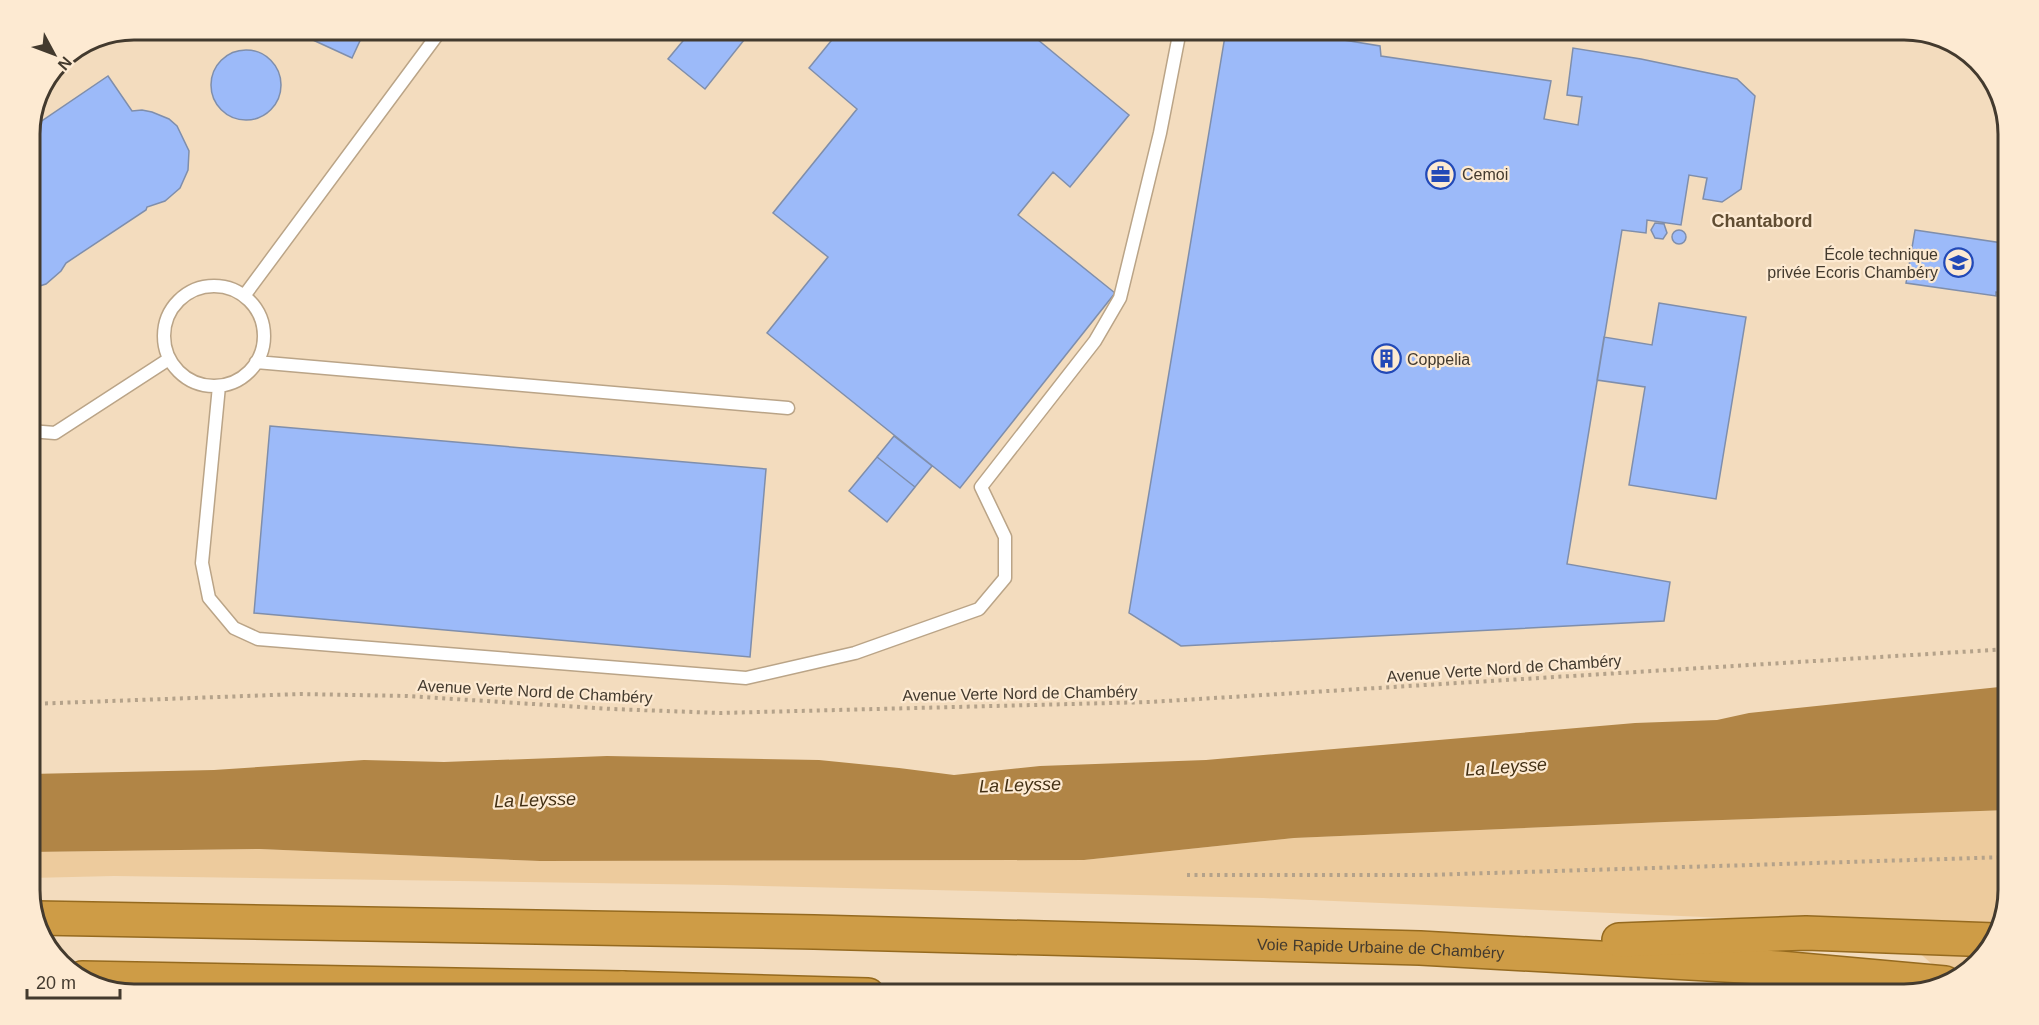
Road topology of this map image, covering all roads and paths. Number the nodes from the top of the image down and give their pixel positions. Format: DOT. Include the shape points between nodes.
graph roads {
  1 [pos="434,40"];
  2 [pos="1178,40"];
  3 [pos="244,296"];
  4 [pos="169,359"];
  5 [pos="256,362"];
  6 [pos="219,386"];
  7 [pos="788,408"];
  8 [pos="41,432"];
  9 [pos="1998,650"];
  10 [pos="41,704"];
  11 [pos="1998,857"];
  12 [pos="1187,875"];
  13 [pos="45,918"];
  14 [pos="1985,940"];
  15 [pos="1420,948"];
  16 [pos="103,978"];
  17 [pos="1927,981"];
  18 [pos="362,985"];
  1 -- 3 [label="lane"];
  2 -- 6 [label="lane" via="1160,134 1120,298 1095,341 981,487 1005,537 1005,578 979,609 855,653 746,678 258,639 234,628 209,598 202,564"];
  3 -- 4 [label="lane" via="213,286 182,297 165,326"];
  3 -- 5 [label="lane" via="254,307 262,327 262,348"];
  4 -- 6 [label="lane" via="190,380"];
  4 -- 8 [label="lane" via="55,433"];
  5 -- 6 [label="lane" via="247,374"];
  5 -- 7 [label="lane"];
  9 -- 10 [label="path, Avenue Verte Nord de Chambéry" via="1150,702 720,713 300,694"];
  11 -- 12 [label="path" via="1426,875"];
  13 -- 15 [label="highway, Voie Rapide Urbaine de Chambéry"];
  14 -- 15 [label="highway" via="1806,933"];
  15 -- 17 [label="highway, Voie Rapide Urbaine de Chambéry" via="1779,968"];
  16 -- 18 [label="highway"];
}
